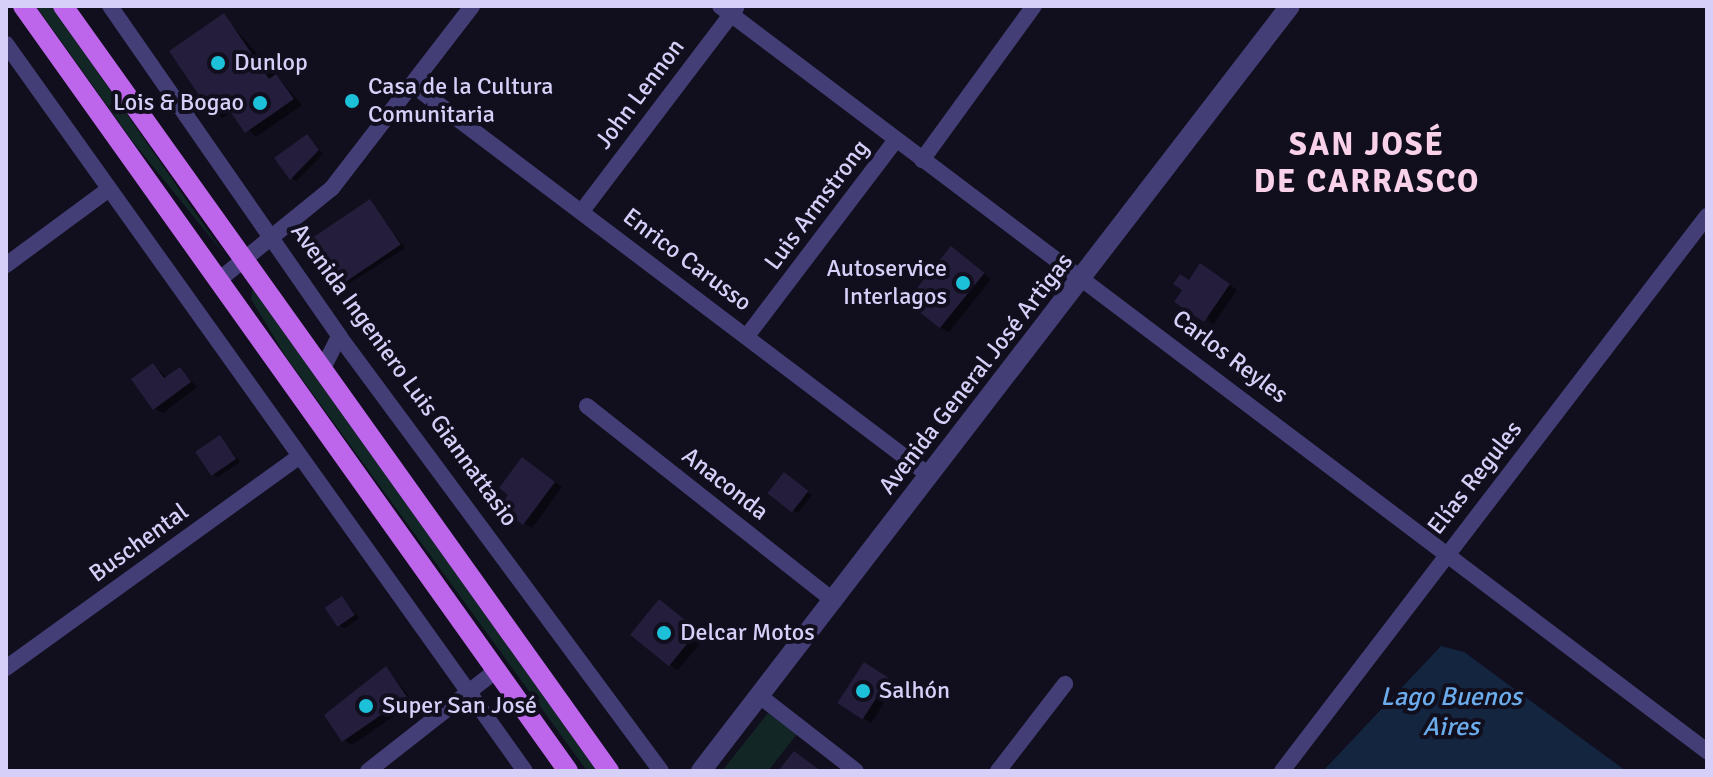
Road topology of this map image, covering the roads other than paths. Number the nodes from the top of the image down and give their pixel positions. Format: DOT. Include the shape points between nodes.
graph roads {
  1 [pos="23,6"];
  2 [pos="63,6"];
  3 [pos="110,6"];
  4 [pos="472,6"];
  5 [pos="1034,6"];
  6 [pos="1290,6"];
  7 [pos="729,9"];
  8 [pos="6,44"];
  9 [pos="413,85"];
  10 [pos="896,140"];
  11 [pos="922,160"];
  12 [pos="109,189"];
  13 [pos="582,211"];
  14 [pos="1707,216"];
  15 [pos="274,241"];
  16 [pos="245,261"];
  17 [pos="6,265"];
  18 [pos="1084,277"];
  19 [pos="220,279"];
  20 [pos="339,336"];
  21 [pos="747,336"];
  22 [pos="322,370"];
  23 [pos="587,406"];
  24 [pos="300,456"];
  25 [pos="930,476"];
  26 [pos="1448,552"];
  27 [pos="834,601"];
  28 [pos="6,668"];
  29 [pos="497,670"];
  30 [pos="1065,684"];
  31 [pos="471,691"];
  32 [pos="761,697"];
  33 [pos="1707,751"];
  34 [pos="368,771"];
  35 [pos="525,771"];
  36 [pos="568,771"];
  37 [pos="609,771"];
  38 [pos="661,771"];
  39 [pos="701,771"];
  40 [pos="856,771"];
  41 [pos="998,771"];
  42 [pos="1282,771"];
  1 -- 19 [label="main road"];
  2 -- 16 [label="main road"];
  3 -- 15 [label="street, Avenida Ingeniero Luis Giannattasio"];
  4 -- 9 [label="street"];
  5 -- 11 [label="street"];
  6 -- 18 [label="street, Avenida General José Artigas"];
  7 -- 10 [label="street, Carlos Reyles"];
  7 -- 13 [label="street, John Lennon"];
  8 -- 12 [label="street"];
  9 -- 13 [label="street, Enrico Carusso"];
  9 -- 15 [label="street" via="332,188"];
  10 -- 11 [label="street, Carlos Reyles"];
  10 -- 21 [label="street, Luis Armstrong"];
  11 -- 18 [label="street, Carlos Reyles"];
  12 -- 17 [label="street"];
  12 -- 24 [label="street"];
  13 -- 21 [label="street, Enrico Carusso"];
  14 -- 26 [label="street, Elías Regules"];
  15 -- 16 [label="street"];
  15 -- 20 [label="street, Avenida Ingeniero Luis Giannattasio"];
  16 -- 19 [label="street"];
  16 -- 22 [label="main road"];
  18 -- 25 [label="street, Avenida General José Artigas"];
  18 -- 26 [label="street, Carlos Reyles"];
  19 -- 29 [label="main road"];
  20 -- 22 [label="street"];
  20 -- 38 [label="street, Avenida Ingeniero Luis Giannattasio"];
  21 -- 25 [label="street, Enrico Carusso"];
  22 -- 37 [label="main road"];
  23 -- 27 [label="street, Anaconda"];
  24 -- 28 [label="street, Buschental"];
  24 -- 31 [label="street"];
  25 -- 27 [label="street, Avenida General José Artigas"];
  26 -- 33 [label="street, Carlos Reyles"];
  26 -- 42 [label="street, Elías Regules"];
  27 -- 32 [label="street, Avenida General José Artigas"];
  29 -- 31 [label="street"];
  29 -- 36 [label="main road"];
  30 -- 41 [label="street"];
  31 -- 34 [label="street"];
  31 -- 35 [label="street"];
  32 -- 39 [label="street, Avenida General José Artigas"];
  32 -- 40 [label="street"];
}
